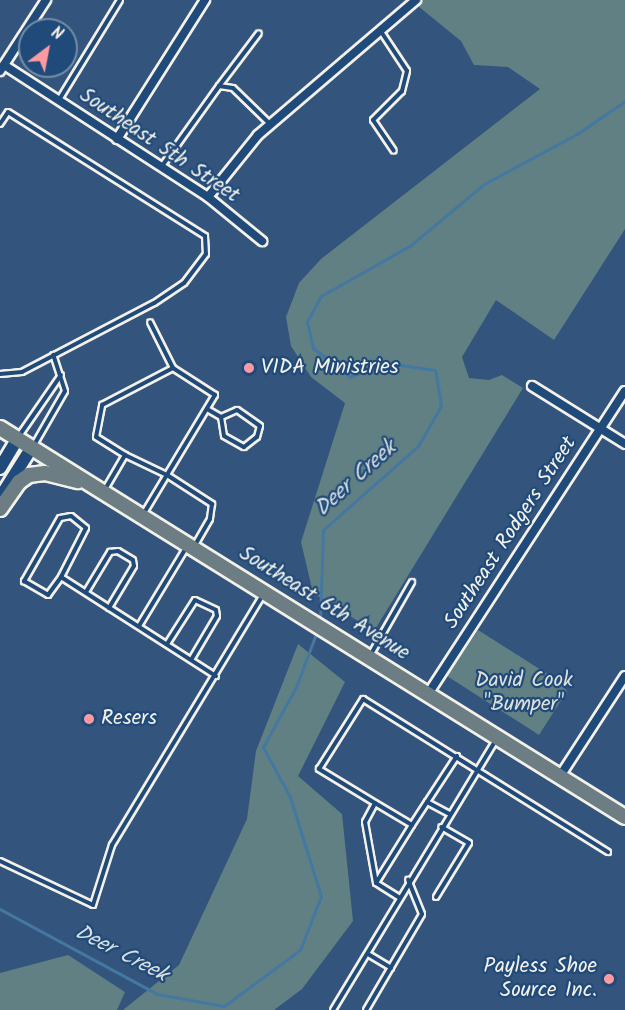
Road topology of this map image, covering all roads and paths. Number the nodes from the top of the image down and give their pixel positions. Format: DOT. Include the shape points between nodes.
graph roads {
  1 [pos="46,0"];
  2 [pos="120,0"];
  3 [pos="205,0"];
  4 [pos="416,0"];
  5 [pos="380,30"];
  6 [pos="259,33"];
  7 [pos="2,68"];
  8 [pos="219,86"];
  9 [pos="58,101"];
  10 [pos="0,124"];
  11 [pos="271,124"];
  12 [pos="117,139"];
  13 [pos="394,151"];
  14 [pos="161,167"];
  15 [pos="208,197"];
  16 [pos="262,241"];
  17 [pos="150,322"];
  18 [pos="53,355"];
  19 [pos="174,368"];
  20 [pos="0,374"];
  21 [pos="61,375"];
  22 [pos="532,386"];
  23 [pos="625,391"];
  24 [pos="207,409"];
  25 [pos="221,417"];
  26 [pos="0,428"];
  27 [pos="600,429"];
  28 [pos="18,438"];
  29 [pos="625,444"];
  30 [pos="32,447"];
  31 [pos="125,455"];
  32 [pos="0,468"];
  33 [pos="167,475"];
  34 [pos="89,483"];
  35 [pos="103,492"];
  36 [pos="0,498"];
  37 [pos="0,509"];
  38 [pos="142,517"];
  39 [pos="190,546"];
  40 [pos="61,577"];
  41 [pos="412,582"];
  42 [pos="86,592"];
  43 [pos="265,592"];
  44 [pos="109,608"];
  45 [pos="139,626"];
  46 [pos="167,644"];
  47 [pos="369,658"];
  48 [pos="192,660"];
  49 [pos="216,675"];
  50 [pos="625,676"];
  51 [pos="428,694"];
  52 [pos="498,737"];
  53 [pos="457,756"];
  54 [pos="477,770"];
  55 [pos="560,776"];
  56 [pos="375,802"];
  57 [pos="427,802"];
  58 [pos="450,814"];
  59 [pos="625,817"];
  60 [pos="412,825"];
  61 [pos="441,827"];
  62 [pos="608,852"];
  63 [pos="0,861"];
  64 [pos="408,880"];
  65 [pos="376,883"];
  66 [pos="436,897"];
  67 [pos="400,898"];
  68 [pos="368,954"];
  69 [pos="391,968"];
  70 [pos="333,1010"];
  71 [pos="366,1010"];
  1 -- 7 [label="street"];
  2 -- 9 [label="lane"];
  3 -- 12 [label="street"];
  4 -- 5 [label="street"];
  5 -- 11 [label="street"];
  5 -- 13 [label="lane" via="407,71 402,91 373,120"];
  6 -- 8 [label="lane"];
  7 -- 9 [label="street, Southeast 5th Street"];
  8 -- 11 [label="lane" via="233,88"];
  8 -- 14 [label="lane"];
  9 -- 12 [label="street, Southeast 5th Street"];
  10 -- 18 [label="lane" via="8,112 205,236 206,254 184,283 139,312"];
  11 -- 15 [label="street"];
  12 -- 14 [label="street, Southeast 5th Street"];
  14 -- 15 [label="street, Southeast 5th Street"];
  15 -- 16 [label="street, Southeast 5th Street"];
  17 -- 19 [label="lane"];
  18 -- 20 [label="lane" via="22,372"];
  18 -- 21 [label="lane"];
  19 -- 24 [label="lane" via="215,395"];
  19 -- 31 [label="lane" via="102,405 96,437"];
  21 -- 28 [label="lane"];
  21 -- 30 [label="lane" via="65,383 62,400"];
  22 -- 27 [label="street"];
  23 -- 27 [label="street, Southeast Rodgers Street"];
  24 -- 25 [label="lane"];
  24 -- 33 [label="lane"];
  25 -- 25 [label="lane" via="224,436 244,447 257,437 260,426 237,410"];
  26 -- 28 [label="main road, Southeast 6th Avenue"];
  27 -- 29 [label="street"];
  27 -- 51 [label="street, Southeast Rodgers Street"];
  28 -- 30 [label="main road, Southeast 6th Avenue"];
  28 -- 32 [label="street"];
  30 -- 34 [label="main road, Southeast 6th Avenue"];
  30 -- 36 [label="street"];
  31 -- 33 [label="lane"];
  31 -- 35 [label="lane"];
  33 -- 38 [label="lane"];
  33 -- 39 [label="lane" via="212,504 210,519"];
  34 -- 35 [label="main road, Southeast 6th Avenue"];
  34 -- 37 [label="main road" via="38,473 19,482"];
  35 -- 38 [label="main road, Southeast 6th Avenue"];
  38 -- 39 [label="main road, Southeast 6th Avenue"];
  39 -- 43 [label="main road, Southeast 6th Avenue"];
  39 -- 45 [label="lane"];
  40 -- 40 [label="lane" via="48,595 23,579 60,518 71,516 86,528"];
  40 -- 42 [label="lane"];
  41 -- 47 [label="lane"];
  42 -- 44 [label="lane"];
  42 -- 44 [label="lane" via="110,552 118,551 133,560 134,566"];
  43 -- 47 [label="main road, Southeast 6th Avenue"];
  43 -- 49 [label="lane"];
  44 -- 45 [label="lane"];
  45 -- 46 [label="lane"];
  46 -- 48 [label="lane"];
  46 -- 48 [label="lane" via="195,600 216,610 217,616"];
  47 -- 51 [label="main road, Southeast 6th Avenue"];
  48 -- 49 [label="lane"];
  49 -- 63 [label="lane" via="112,845 93,904"];
  50 -- 55 [label="street"];
  51 -- 52 [label="main road, Southeast 6th Avenue"];
  52 -- 54 [label="lane"];
  52 -- 55 [label="main road, Southeast 6th Avenue"];
  53 -- 54 [label="lane"];
  53 -- 56 [label="lane" via="363,699 319,769"];
  53 -- 57 [label="lane"];
  54 -- 58 [label="lane"];
  54 -- 62 [label="lane"];
  55 -- 59 [label="main road, Southeast 6th Avenue"];
  56 -- 60 [label="lane"];
  56 -- 65 [label="lane" via="365,822"];
  57 -- 58 [label="lane"];
  57 -- 60 [label="lane"];
  58 -- 61 [label="lane"];
  60 -- 65 [label="lane"];
  61 -- 64 [label="lane"];
  61 -- 66 [label="lane" via="469,843"];
  64 -- 67 [label="lane"];
  64 -- 69 [label="lane" via="422,914"];
  65 -- 67 [label="lane"];
  67 -- 68 [label="lane"];
  68 -- 69 [label="lane"];
  68 -- 70 [label="lane"];
  69 -- 71 [label="lane"];
}
